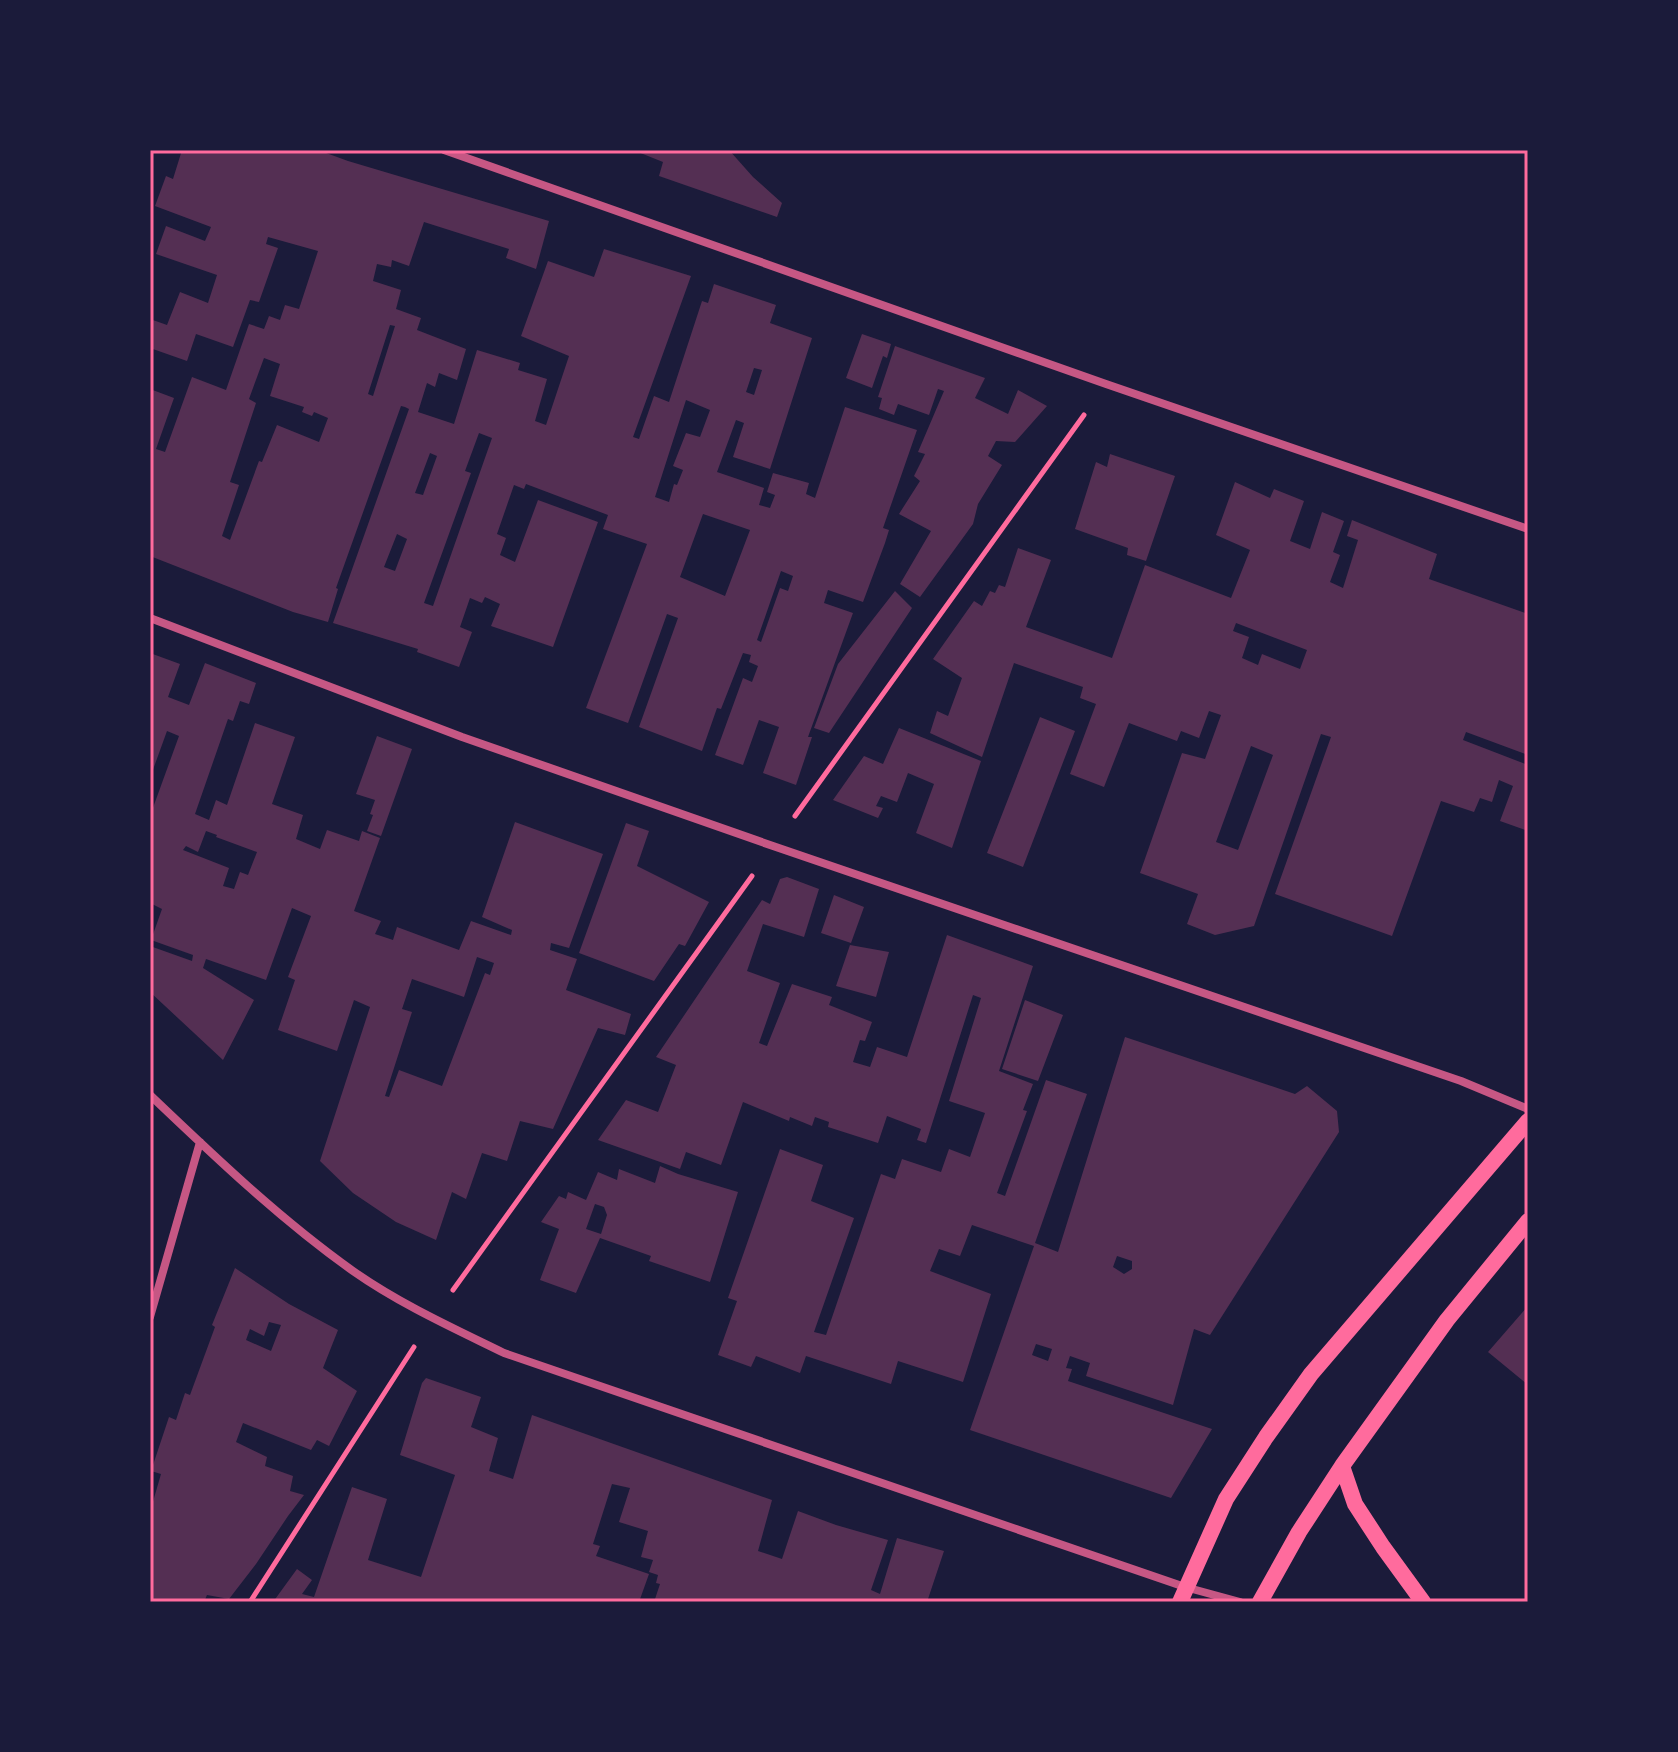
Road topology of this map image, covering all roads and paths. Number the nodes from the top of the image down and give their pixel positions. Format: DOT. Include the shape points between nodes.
graph roads {
  1 [pos="444,150"];
  2 [pos="1528,529"];
  3 [pos="150,618"];
  4 [pos="150,1095"];
  5 [pos="1528,1109"];
  6 [pos="1528,1121"];
  7 [pos="200,1142"];
  8 [pos="1528,1221"];
  9 [pos="150,1317"];
  10 [pos="432,1319"];
  11 [pos="1342,1466"];
  12 [pos="1182,1595"];
  13 [pos="250,1602"];
  14 [pos="1240,1602"];
  15 [pos="1260,1602"];
  16 [pos="1423,1602"];
  1 -- 2 [label="street"];
  3 -- 5 [label="street" via="462,737 1461,1081"];
  4 -- 7 [label="street"];
  6 -- 12 [label="main road" via="1311,1374 1226,1499"];
  7 -- 9 [label="street"];
  7 -- 10 [label="street" via="355,1272"];
  8 -- 11 [label="main road" via="1447,1320"];
  10 -- 12 [label="street" via="504,1353"];
  10 -- 13 [label="path"];
  11 -- 15 [label="main road"];
  11 -- 16 [label="main road" via="1355,1504"];
  12 -- 14 [label="street"];
}
